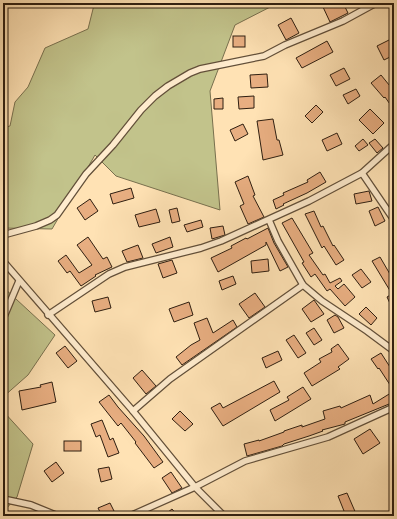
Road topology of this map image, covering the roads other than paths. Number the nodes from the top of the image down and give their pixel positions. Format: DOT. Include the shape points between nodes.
graph roads {
  1 [pos="376,3"];
  2 [pos="394,144"];
  3 [pos="362,173"];
  4 [pos="269,220"];
  5 [pos="394,220"];
  6 [pos="3,235"];
  7 [pos="3,261"];
  8 [pos="19,282"];
  9 [pos="303,285"];
  10 [pos="48,315"];
  11 [pos="3,318"];
  12 [pos="394,352"];
  13 [pos="394,407"];
  14 [pos="133,411"];
  15 [pos="195,487"];
  16 [pos="3,499"];
  17 [pos="58,516"];
  18 [pos="130,516"];
  19 [pos="224,516"];
  1 -- 6 [label="street" via="264,56 200,68 168,86 141,110 86,174 57,215 36,226"];
  2 -- 3 [label="street"];
  3 -- 4 [label="street"];
  3 -- 5 [label="street"];
  4 -- 9 [label="street"];
  4 -- 10 [label="street" via="200,248 109,274"];
  7 -- 8 [label="street"];
  8 -- 10 [label="street"];
  8 -- 11 [label="street"];
  9 -- 12 [label="street"];
  9 -- 14 [label="street" via="170,379"];
  10 -- 14 [label="street"];
  13 -- 15 [label="street" via="328,437 246,461"];
  14 -- 15 [label="street"];
  15 -- 18 [label="street"];
  15 -- 19 [label="street"];
  16 -- 17 [label="street" via="31,505"];
}
